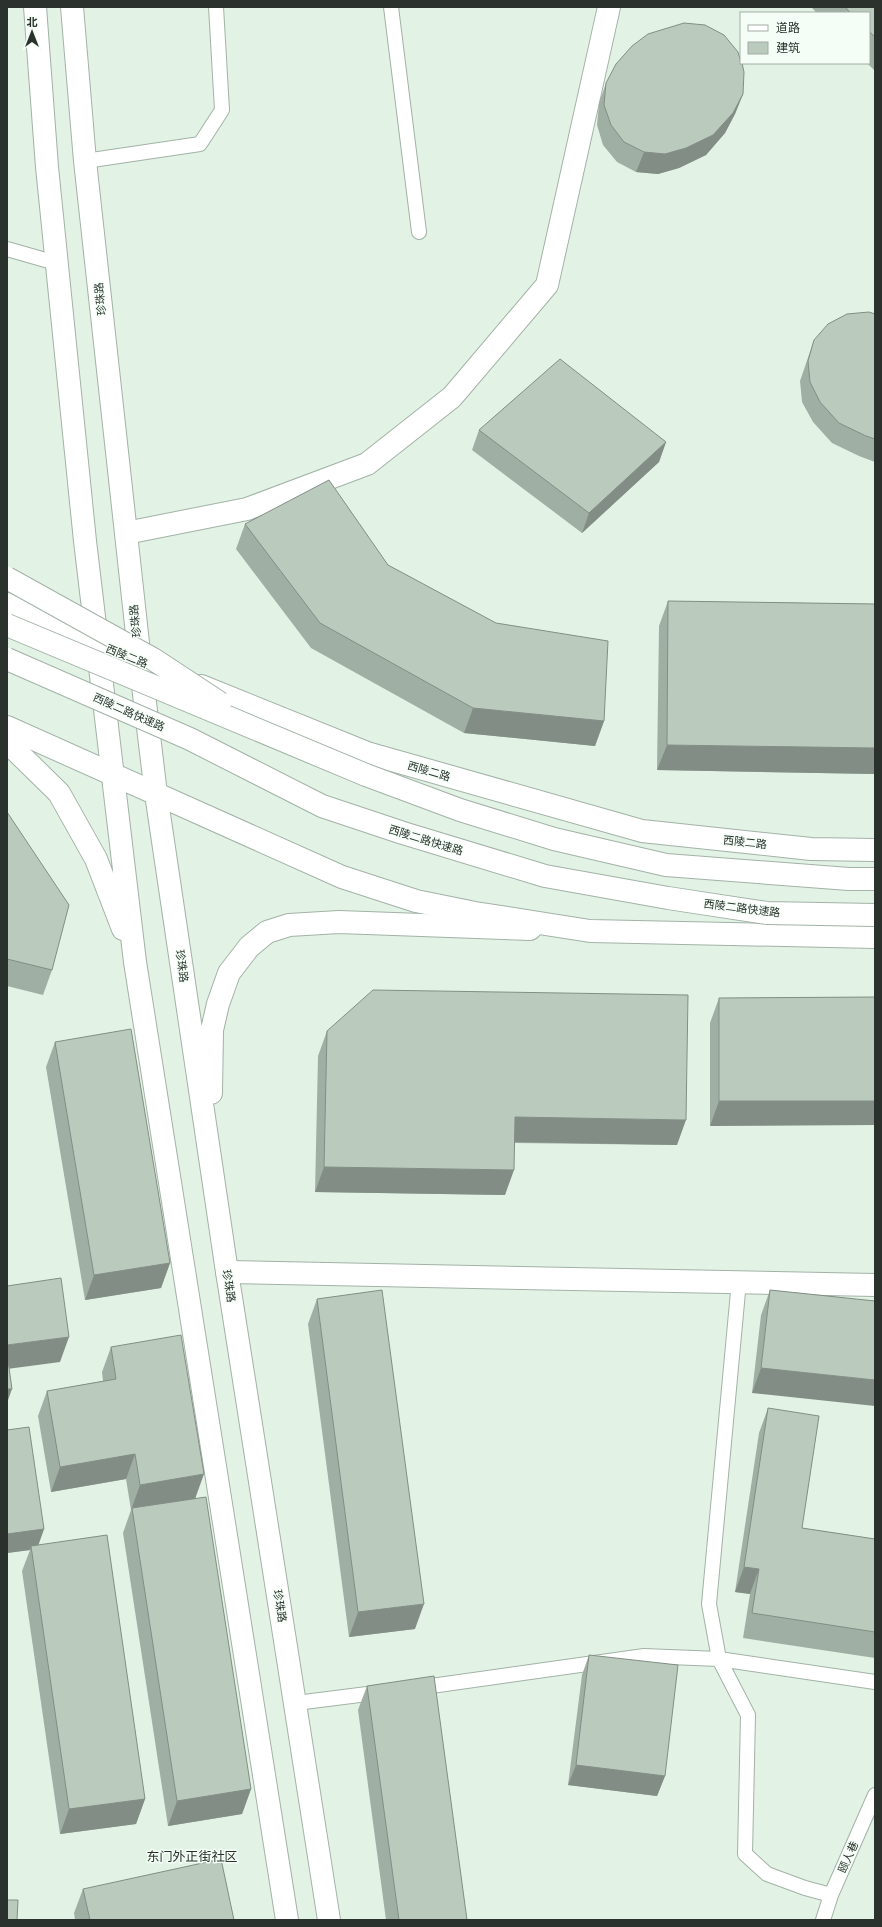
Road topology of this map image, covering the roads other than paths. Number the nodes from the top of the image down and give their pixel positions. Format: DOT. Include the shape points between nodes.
graph roads {
  1 [pos="35,7"];
  2 [pos="72,7"];
  3 [pos="216,7"];
  4 [pos="391,7"];
  5 [pos="609,7"];
  6 [pos="85,161"];
  7 [pos="419,232"];
  8 [pos="7,249"];
  9 [pos="56,263"];
  10 [pos="126,533"];
  11 [pos="7,578"];
  12 [pos="7,604"];
  13 [pos="7,625"];
  14 [pos="97,644"];
  15 [pos="7,659"];
  16 [pos="140,661"];
  17 [pos="7,727"];
  18 [pos="268,734"];
  19 [pos="7,742"];
  20 [pos="113,776"];
  21 [pos="156,794"];
  22 [pos="875,850"];
  23 [pos="875,879"];
  24 [pos="875,915"];
  25 [pos="590,931"];
  26 [pos="875,937"];
  27 [pos="135,962"];
  28 [pos="214,1188"];
  29 [pos="227,1272"];
  30 [pos="739,1281"];
  31 [pos="875,1285"];
  32 [pos="719,1659"];
  33 [pos="875,1682"];
  34 [pos="296,1703"];
  35 [pos="875,1795"];
  36 [pos="831,1896"];
  37 [pos="287,1920"];
  38 [pos="329,1920"];
  39 [pos="823,1920"];
  1 -- 9 [label="main road"];
  2 -- 6 [label="main road, 珍珠路"];
  3 -- 6 [label="lane" via="222,110 200,144"];
  4 -- 7 [label="lane"];
  5 -- 10 [label="main road" via="547,284 452,397 367,464 247,509"];
  6 -- 10 [label="main road, 珍珠路"];
  8 -- 9 [label="lane"];
  9 -- 14 [label="main road"];
  10 -- 16 [label="main road, 珍珠路"];
  11 -- 18 [label="main road, bridge" via="153,659"];
  12 -- 14 [label="main road, 西陵二路"];
  13 -- 18 [label="main road, bridge"];
  14 -- 16 [label="main road, 西陵二路"];
  14 -- 20 [label="main road"];
  15 -- 24 [label="main road, 西陵二路快速路, bridge" via="190,739 322,806 545,876 767,913"];
  16 -- 21 [label="main road, 珍珠路"];
  16 -- 22 [label="main road, 西陵二路" via="367,753 642,831 811,849"];
  17 -- 20 [label="main road"];
  18 -- 23 [label="main road, bridge" via="373,778 460,810 554,839 666,865"];
  19 -- 27 [label="main road" via="59,793 96,859"];
  20 -- 21 [label="main road"];
  20 -- 27 [label="main road"];
  21 -- 25 [label="main road" via="342,877 401,896 475,913"];
  21 -- 28 [label="main road, 珍珠路"];
  25 -- 26 [label="main road"];
  25 -- 28 [label="main road" via="339,922 289,925 267,932 249,947 229,973 212,1030"];
  27 -- 37 [label="main road"];
  28 -- 29 [label="main road, 珍珠路"];
  29 -- 30 [label="main road"];
  29 -- 34 [label="main road, 珍珠路"];
  30 -- 31 [label="main road"];
  30 -- 32 [label="lane" via="709,1604"];
  32 -- 33 [label="lane"];
  32 -- 34 [label="lane" via="644,1656"];
  32 -- 36 [label="lane" via="748,1715 745,1854 767,1874"];
  34 -- 38 [label="main road, 珍珠路"];
  35 -- 36 [label="lane, 颐人巷"];
  36 -- 39 [label="lane, 颐人巷"];
}
